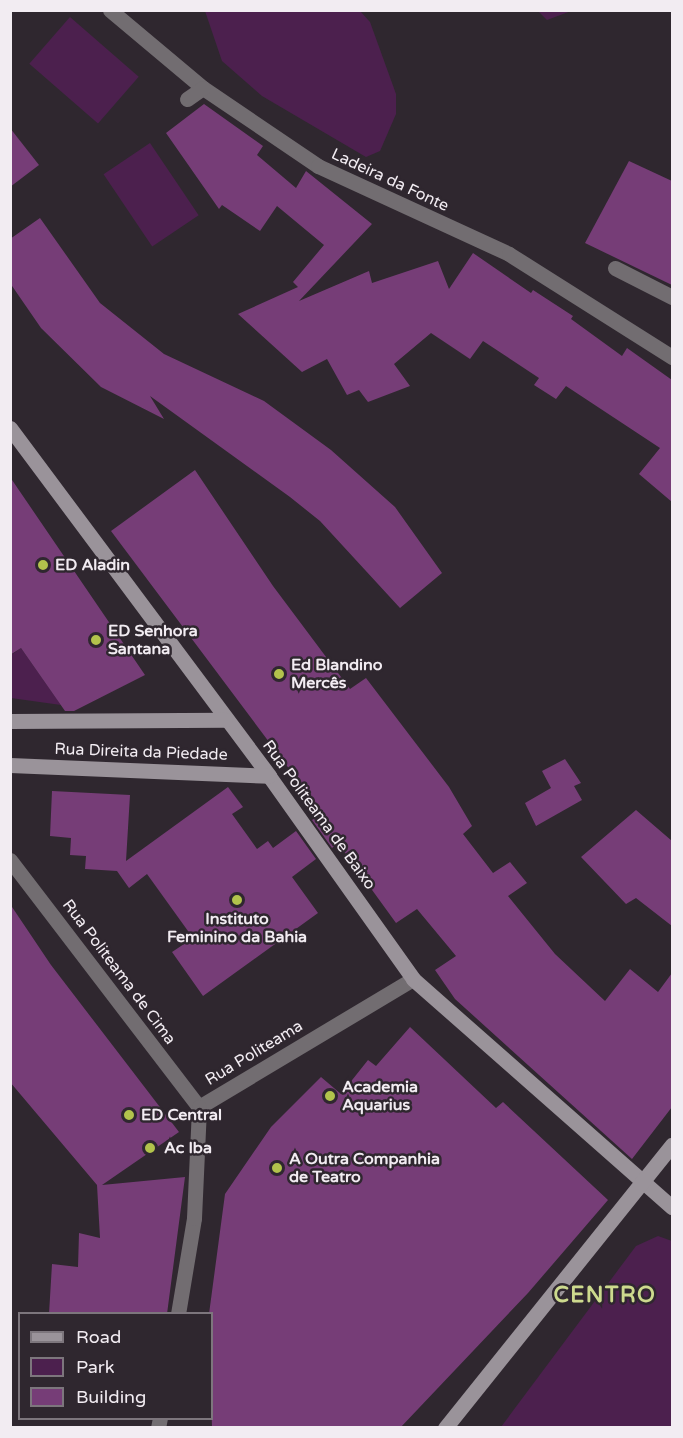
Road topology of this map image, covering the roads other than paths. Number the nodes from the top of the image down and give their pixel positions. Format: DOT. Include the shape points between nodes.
graph roads {
  1 [pos="110,10"];
  2 [pos="203,88"];
  3 [pos="187,99"];
  4 [pos="615,268"];
  5 [pos="672,297"];
  6 [pos="672,357"];
  7 [pos="10,428"];
  8 [pos="225,720"];
  9 [pos="10,721"];
  10 [pos="10,765"];
  11 [pos="269,776"];
  12 [pos="10,860"];
  13 [pos="413,979"];
  14 [pos="199,1107"];
  15 [pos="672,1145"];
  16 [pos="642,1183"];
  17 [pos="672,1207"];
  18 [pos="178,1312"];
  19 [pos="445,1428"];
  1 -- 2 [label="street, Ladeira da Fonte"];
  2 -- 3 [label="street"];
  2 -- 6 [label="street, Ladeira da Fonte" via="318,166 509,255"];
  4 -- 5 [label="street"];
  7 -- 8 [label="street, Rua Politeama de Baixo"];
  8 -- 9 [label="street, Rua Direita da Piedade"];
  8 -- 11 [label="street, Rua Politeama de Baixo"];
  10 -- 11 [label="street, Rua Direita da Piedade"];
  11 -- 13 [label="street, Rua Politeama de Baixo"];
  12 -- 14 [label="street, Rua Politeama de Cima"];
  13 -- 14 [label="street, Rua Politeama"];
  13 -- 16 [label="street, Rua Politeama de Baixo"];
  14 -- 18 [label="street, Rua Politeama" via="194,1218"];
  15 -- 16 [label="street"];
  16 -- 17 [label="street, Rua Politeama de Baixo"];
  16 -- 19 [label="street"];
}
